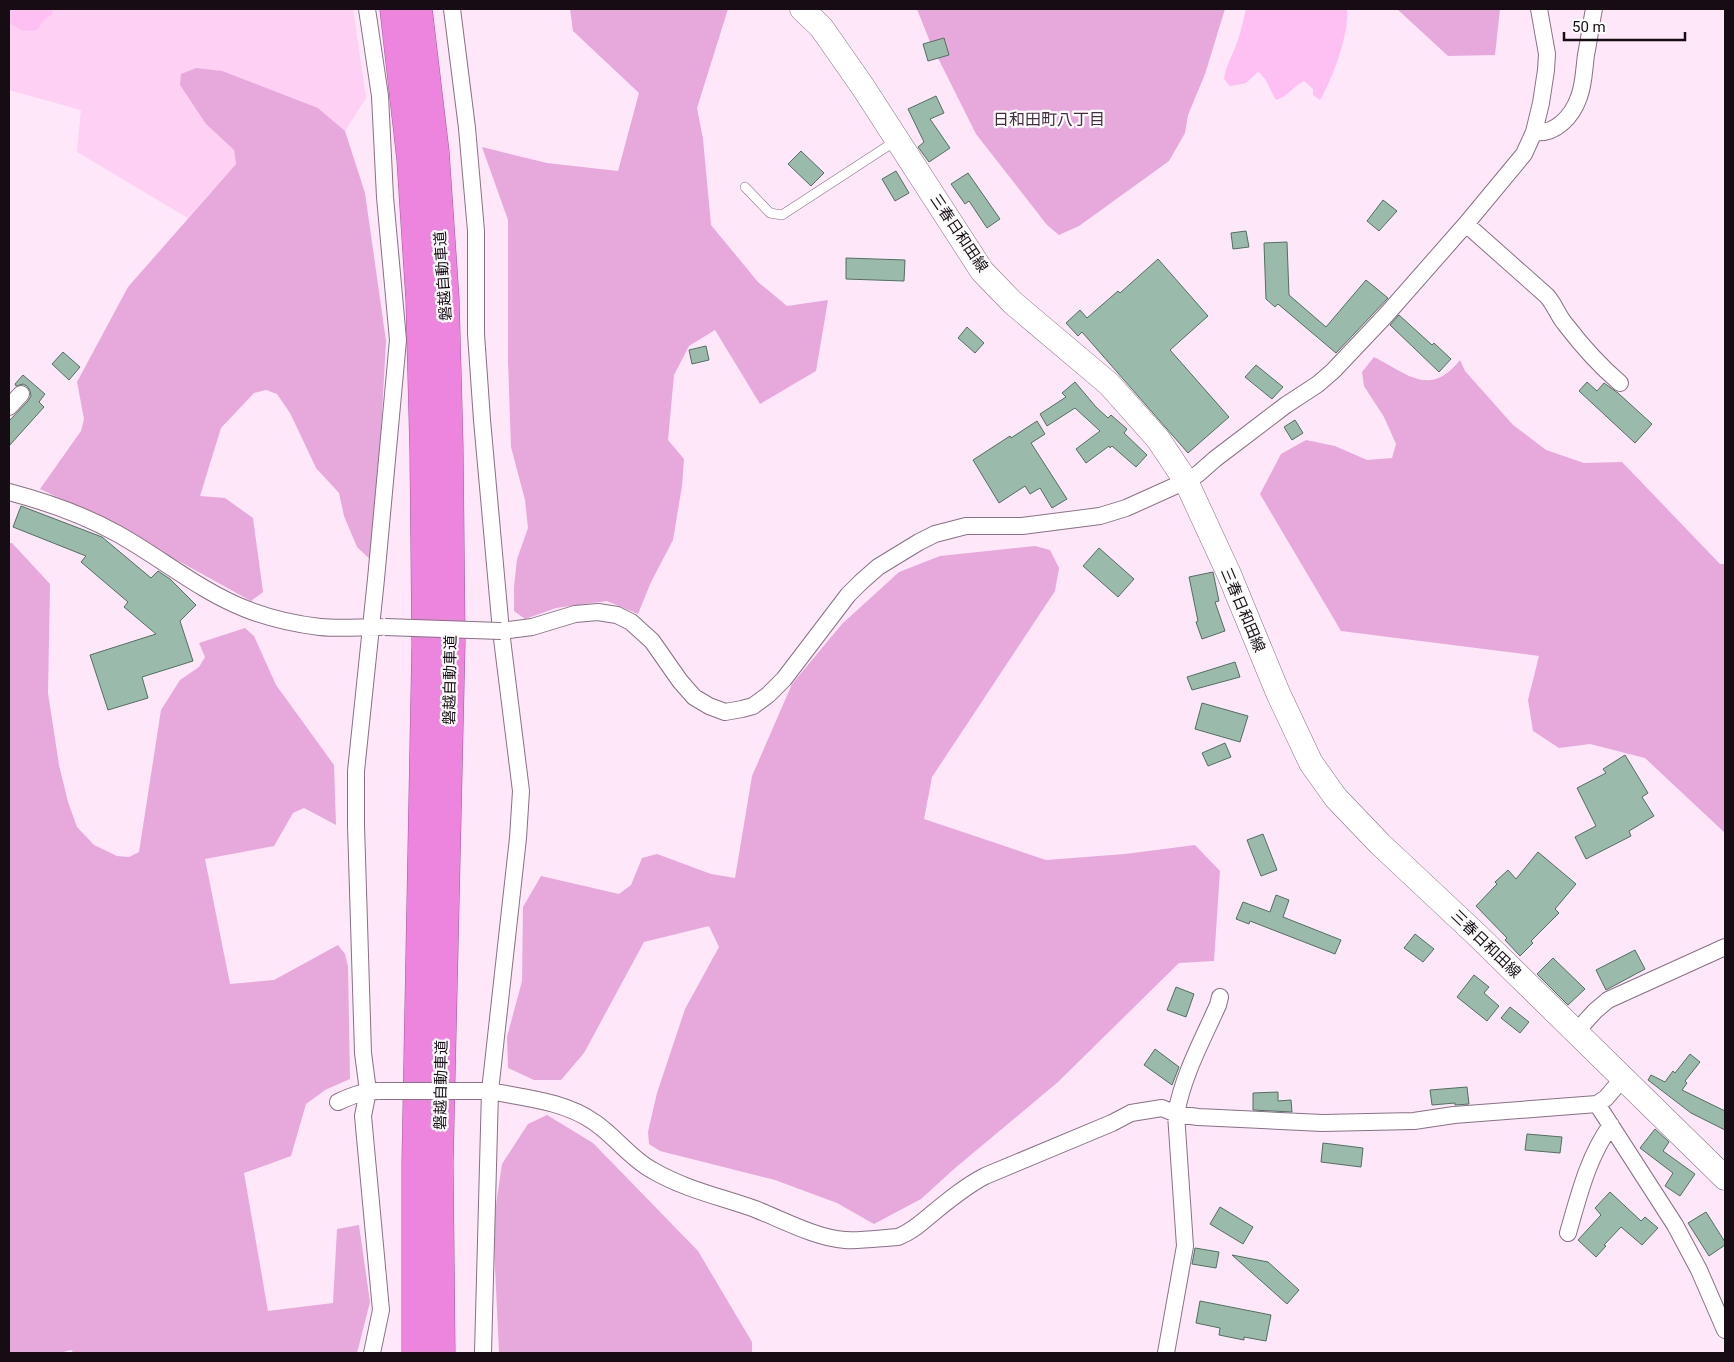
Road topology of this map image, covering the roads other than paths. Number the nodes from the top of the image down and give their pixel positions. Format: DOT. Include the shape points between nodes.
graph roads {
  1 [pos="367,9"];
  2 [pos="394,9"];
  3 [pos="418,9"];
  4 [pos="452,9"];
  5 [pos="802,9"];
  6 [pos="1539,9"];
  7 [pos="1594,9"];
  8 [pos="1534,132"];
  9 [pos="898,140"];
  10 [pos="746,187"];
  11 [pos="1466,224"];
  12 [pos="1620,383"];
  13 [pos="21,394"];
  14 [pos="9,407"];
  15 [pos="1186,481"];
  16 [pos="9,492"];
  17 [pos="378,627"];
  18 [pos="501,631"];
  19 [pos="1725,947"];
  20 [pos="1220,997"];
  21 [pos="1576,1032"];
  22 [pos="1623,1078"];
  23 [pos="374,1091"];
  24 [pos="485,1091"];
  25 [pos="338,1102"];
  26 [pos="1597,1104"];
  27 [pos="1176,1114"];
  28 [pos="1611,1125"];
  29 [pos="1725,1178"];
  30 [pos="1568,1233"];
  31 [pos="1725,1330"];
  32 [pos="372,1353"];
  33 [pos="416,1353"];
  34 [pos="441,1353"];
  35 [pos="483,1353"];
  36 [pos="1166,1353"];
  1 -- 17 [label="street" via="380,96 398,340"];
  2 -- 33 [label="highway, 磐越自動車道" via="411,160 424,424 426,644 416,1162"];
  3 -- 34 [label="highway, 磐越自動車道" via="435,152 445,299 449,447 451,641 439,1163"];
  4 -- 18 [label="street" via="476,231 477,344"];
  5 -- 9 [label="main road, 三春日和田線" via="831,42"];
  6 -- 8 [label="street" via="1547,54 1545,85"];
  7 -- 8 [label="street" via="1577,102 1568,118 1553,130 1542,134"];
  8 -- 11 [label="street" via="1524,154"];
  9 -- 10 [label="lane" via="782,215 770,213"];
  9 -- 15 [label="main road, 三春日和田線" via="982,271 1013,303 1109,384 1158,439"];
  11 -- 12 [label="street" via="1547,296 1565,325"];
  11 -- 15 [label="street" via="1356,348 1318,384"];
  13 -- 14 [label="street"];
  15 -- 18 [label="street" via="1100,516 1022,526 966,526 919,542 878,567 848,594 784,680 753,706 742,709 725,712 694,696 652,641 631,622 617,615 598,612 575,614 532,627"];
  15 -- 21 [label="main road, 三春日和田線" via="1278,693 1311,762 1336,798 1357,822"];
  16 -- 17 [label="street" via="77,513 246,610 321,627"];
  17 -- 18 [label="street, bridge"];
  17 -- 23 [label="street" via="356,771 363,1053"];
  18 -- 24 [label="street" via="521,791 518,838"];
  19 -- 21 [label="street" via="1608,1000"];
  20 -- 27 [label="street" via="1185,1077"];
  21 -- 22 [label="main road, 三春日和田線"];
  22 -- 26 [label="street"];
  22 -- 29 [label="main road, 三春日和田線"];
  23 -- 24 [label="street, bridge"];
  23 -- 25 [label="street"];
  23 -- 32 [label="street" via="363,1116 381,1310"];
  24 -- 27 [label="street" via="562,1106 593,1121 613,1136 632,1157 652,1170 811,1232 844,1240 904,1235 976,1180 1131,1113 1162,1108"];
  24 -- 35 [label="street"];
  26 -- 27 [label="street" via="1414,1120 1322,1123 1198,1118"];
  26 -- 28 [label="street"];
  27 -- 36 [label="street" via="1185,1246"];
  28 -- 30 [label="street" via="1592,1157"];
  28 -- 31 [label="street" via="1675,1225"];
}
